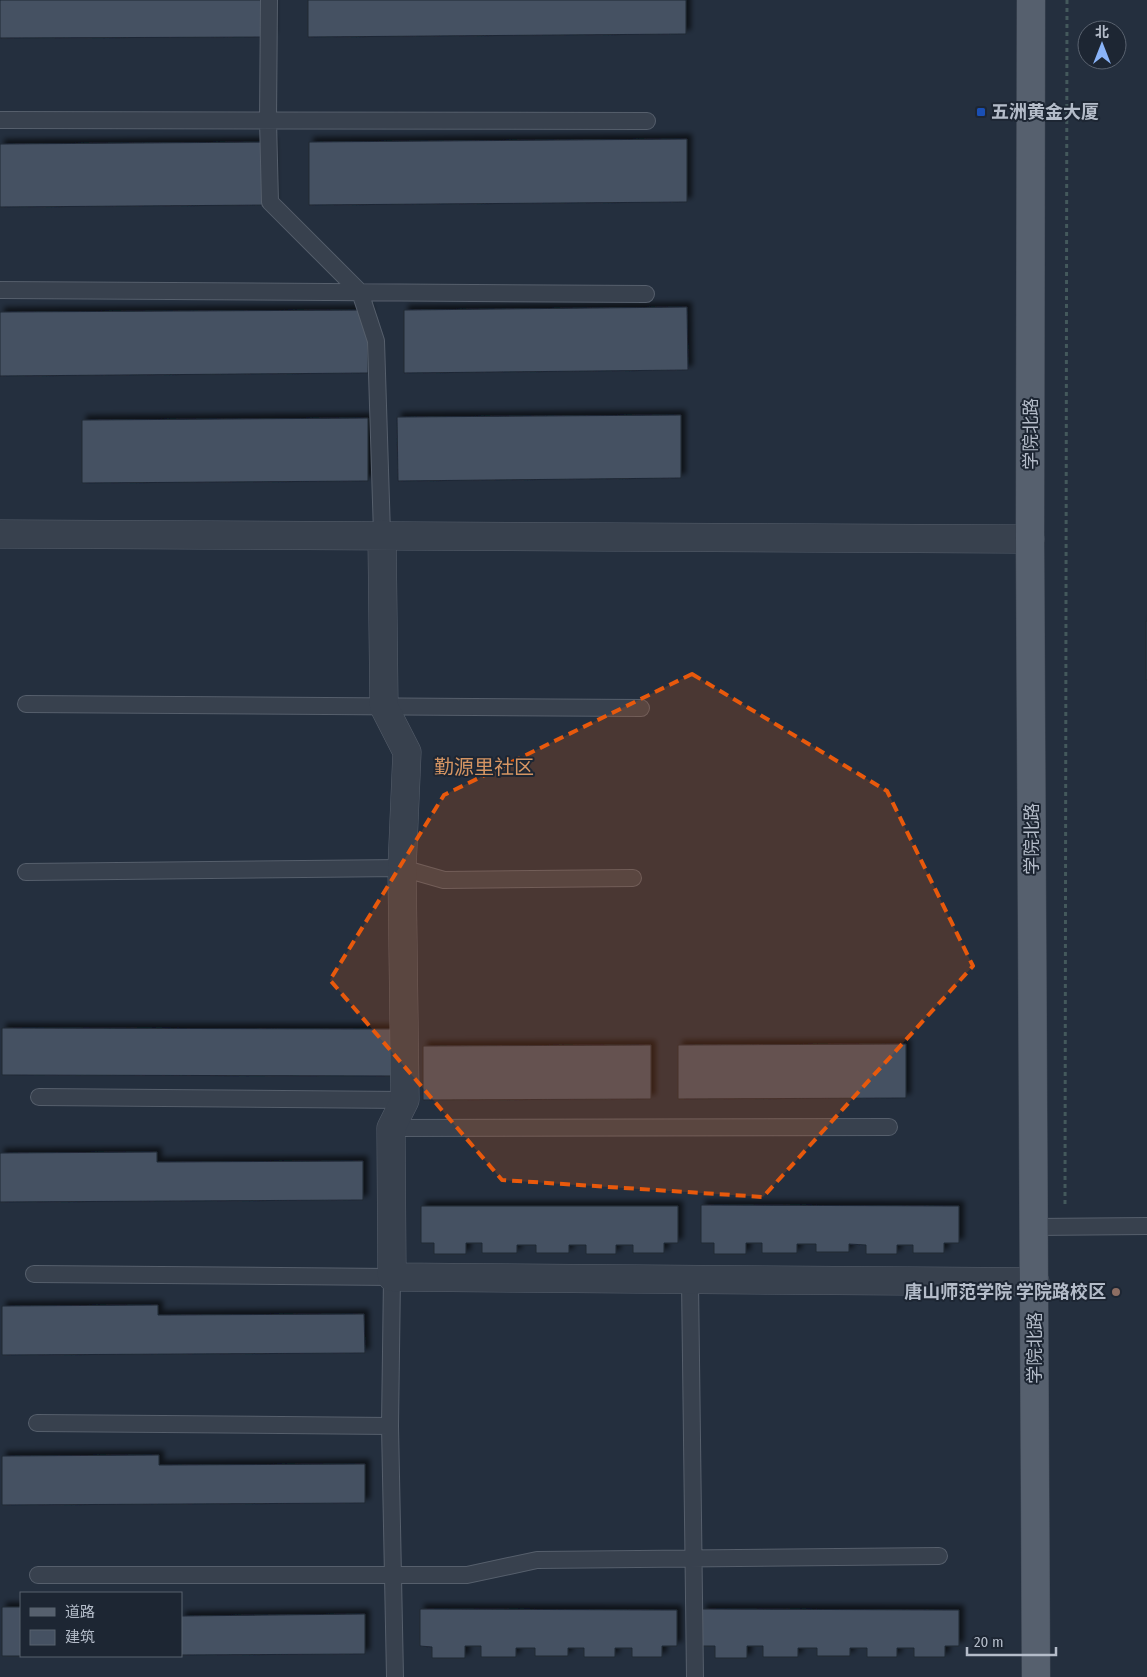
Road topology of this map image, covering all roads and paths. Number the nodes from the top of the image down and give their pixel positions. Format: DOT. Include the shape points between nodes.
graph roads {
  1 [pos="269,0"];
  2 [pos="1031,0"];
  3 [pos="1067,0"];
  4 [pos="0,120"];
  5 [pos="268,120"];
  6 [pos="647,121"];
  7 [pos="0,290"];
  8 [pos="360,292"];
  9 [pos="646,294"];
  10 [pos="0,534"];
  11 [pos="382,534"];
  12 [pos="1030,539"];
  13 [pos="26,704"];
  14 [pos="384,707"];
  15 [pos="641,708"];
  16 [pos="402,868"];
  17 [pos="26,872"];
  18 [pos="632,878"];
  19 [pos="39,1097"];
  20 [pos="405,1100"];
  21 [pos="889,1127"];
  22 [pos="391,1128"];
  23 [pos="1147,1226"];
  24 [pos="1034,1227"];
  25 [pos="1065,1227"];
  26 [pos="34,1274"];
  27 [pos="392,1277"];
  28 [pos="690,1281"];
  29 [pos="1034,1282"];
  30 [pos="37,1423"];
  31 [pos="390,1426"];
  32 [pos="939,1556"];
  33 [pos="694,1558"];
  34 [pos="38,1575"];
  35 [pos="393,1575"];
  36 [pos="395,1677"];
  37 [pos="695,1677"];
  38 [pos="1036,1677"];
  1 -- 5 [label="lane"];
  2 -- 12 [label="main road, 学院北路"];
  3 -- 25 [label="path"];
  4 -- 5 [label="lane"];
  5 -- 6 [label="lane"];
  5 -- 8 [label="lane" via="270,202"];
  7 -- 8 [label="lane"];
  8 -- 9 [label="lane"];
  8 -- 11 [label="lane" via="376,341"];
  10 -- 11 [label="street"];
  11 -- 12 [label="street"];
  11 -- 14 [label="street"];
  12 -- 24 [label="main road, 学院北路"];
  13 -- 14 [label="lane"];
  14 -- 15 [label="lane"];
  14 -- 16 [label="street" via="407,752"];
  16 -- 17 [label="lane"];
  16 -- 18 [label="lane" via="444,880"];
  16 -- 20 [label="street"];
  19 -- 20 [label="lane"];
  20 -- 22 [label="street"];
  21 -- 22 [label="lane"];
  22 -- 27 [label="street"];
  23 -- 25 [label="lane"];
  24 -- 25 [label="lane"];
  24 -- 29 [label="main road, 学院北路"];
  26 -- 27 [label="lane"];
  27 -- 28 [label="street"];
  27 -- 31 [label="lane"];
  28 -- 29 [label="street"];
  28 -- 33 [label="lane"];
  29 -- 38 [label="main road, 学院北路"];
  30 -- 31 [label="lane"];
  31 -- 35 [label="lane"];
  32 -- 33 [label="lane"];
  33 -- 35 [label="lane" via="537,1560 467,1575"];
  33 -- 37 [label="lane"];
  34 -- 35 [label="lane"];
  35 -- 36 [label="lane"];
}
